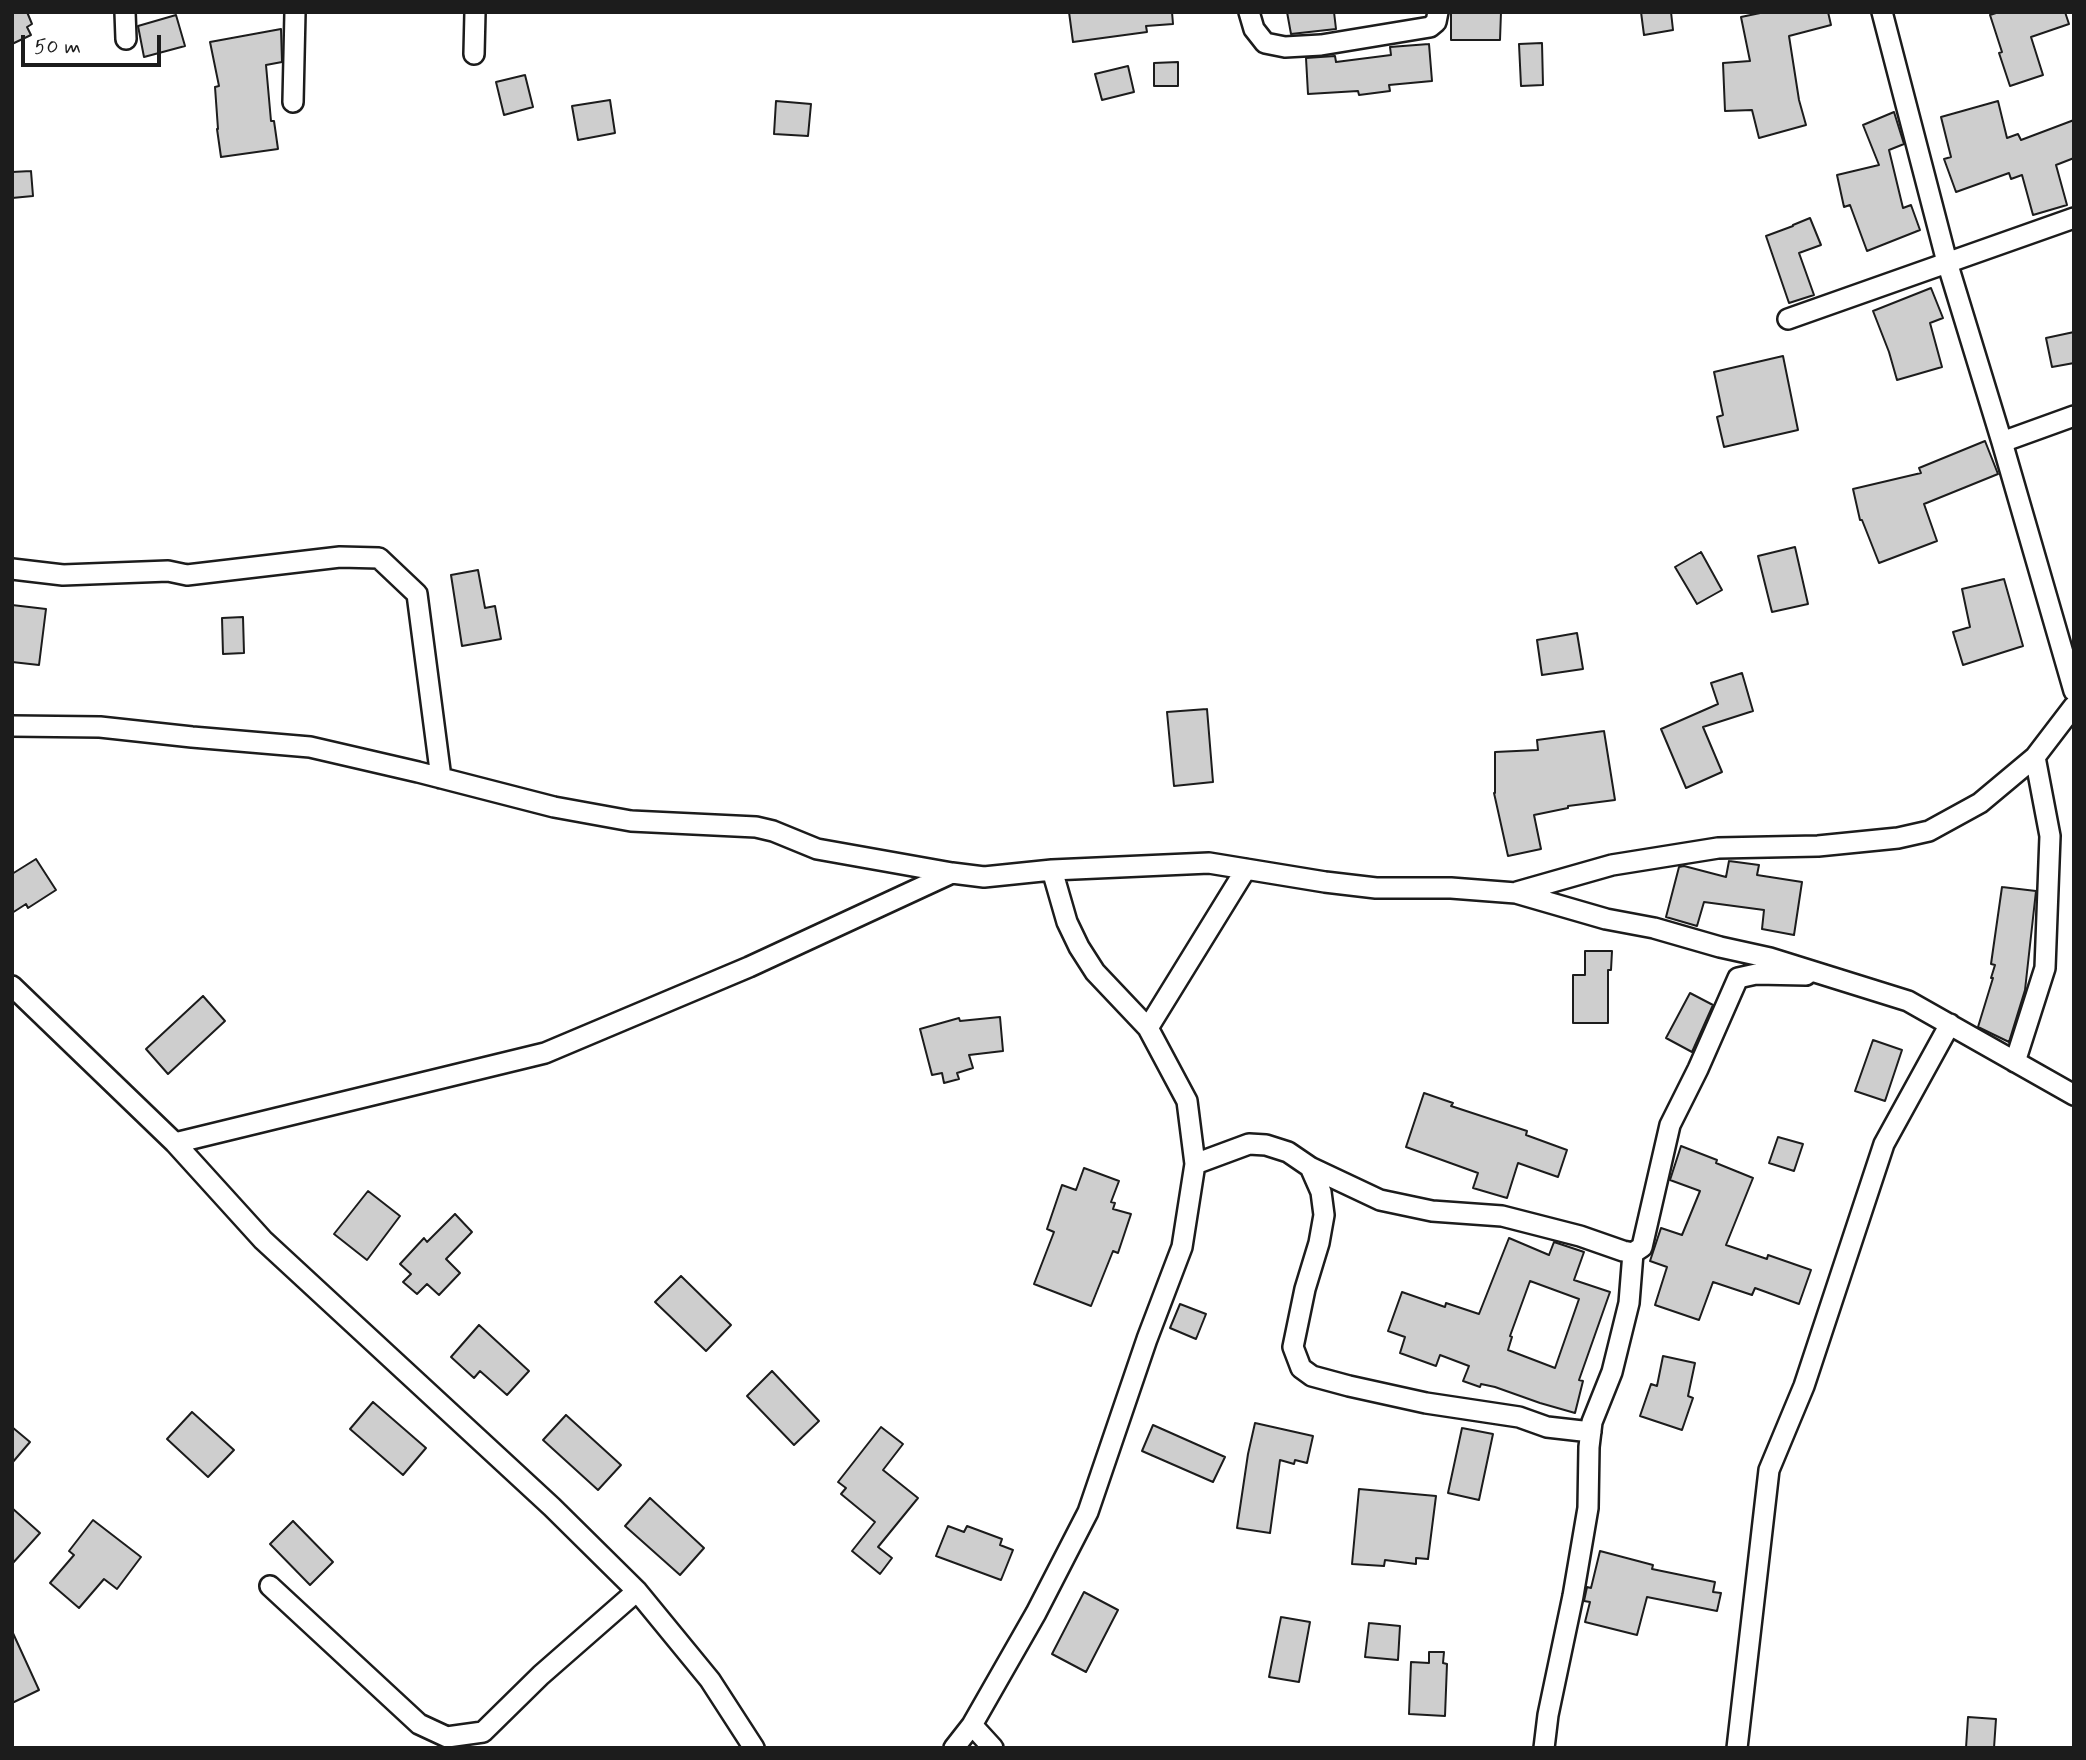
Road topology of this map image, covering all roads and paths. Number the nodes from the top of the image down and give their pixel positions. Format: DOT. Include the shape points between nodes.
graph roads {
  1 [pos="125,12"];
  2 [pos="295,12"];
  3 [pos="475,12"];
  4 [pos="1249,12"];
  5 [pos="1438,12"];
  6 [pos="1882,12"];
  7 [pos="126,39"];
  8 [pos="474,54"];
  9 [pos="293,102"];
  10 [pos="2074,218"];
  11 [pos="1947,262"];
  12 [pos="1788,319"];
  13 [pos="2074,416"];
  14 [pos="2002,442"];
  15 [pos="12,569"];
  16 [pos="2074,691"];
  17 [pos="2074,706"];
  18 [pos="12,726"];
  19 [pos="2035,757"];
  20 [pos="441,778"];
  21 [pos="1246,869"];
  22 [pos="1052,870"];
  23 [pos="952,873"];
  24 [pos="1516,892"];
  25 [pos="1817,973"];
  26 [pos="12,986"];
  27 [pos="1950,1024"];
  28 [pos="1148,1028"];
  29 [pos="2015,1062"];
  30 [pos="2074,1095"];
  31 [pos="175,1143"];
  32 [pos="1195,1164"];
  33 [pos="1310,1167"];
  34 [pos="1633,1253"];
  35 [pos="1591,1432"];
  36 [pos="270,1586"];
  37 [pos="637,1591"];
  38 [pos="972,1725"];
  39 [pos="479,1740"];
  40 [pos="754,1748"];
  41 [pos="954,1748"];
  42 [pos="993,1748"];
  43 [pos="1544,1748"];
  44 [pos="1737,1748"];
  1 -- 7 [label="street"];
  2 -- 9 [label="street"];
  3 -- 8 [label="street"];
  4 -- 5 [label="street" via="1265,43 1285,47 1430,27"];
  6 -- 11 [label="street"];
  10 -- 11 [label="street"];
  11 -- 12 [label="street"];
  11 -- 14 [label="street"];
  13 -- 14 [label="street"];
  14 -- 16 [label="street"];
  15 -- 20 [label="street" via="63,575 168,571 187,575 340,557 379,558 417,594"];
  17 -- 19 [label="street"];
  18 -- 20 [label="street" via="100,727 310,747"];
  19 -- 24 [label="street" via="1980,803 1929,831 1818,846 1718,848 1612,865"];
  19 -- 29 [label="street" via="2050,836 2045,968"];
  20 -- 23 [label="street" via="631,821 756,827 817,849"];
  21 -- 22 [label="street" via="1209,863"];
  21 -- 24 [label="street" via="1376,888"];
  21 -- 28 [label="street"];
  22 -- 23 [label="street" via="984,877"];
  22 -- 28 [label="street" via="1079,947"];
  23 -- 31 [label="street" via="749,967 545,1053"];
  24 -- 25 [label="street"];
  25 -- 27 [label="street" via="1908,1002"];
  25 -- 34 [label="street" via="1738,978 1670,1125 1642,1247"];
  26 -- 31 [label="street"];
  27 -- 29 [label="street"];
  27 -- 44 [label="street" via="1884,1144 1804,1386 1769,1470"];
  28 -- 32 [label="street" via="1186,1101"];
  29 -- 30 [label="street"];
  31 -- 37 [label="street" via="263,1240"];
  32 -- 33 [label="street" via="1249,1144 1288,1152"];
  32 -- 38 [label="street" via="1182,1247 1088,1511"];
  33 -- 34 [label="street" via="1380,1200 1432,1211 1502,1216"];
  33 -- 35 [label="street" via="1321,1192 1324,1215 1293,1347 1301,1368 1312,1376 1362,1389"];
  34 -- 35 [label="street" via="1626,1315"];
  35 -- 43 [label="street" via="1588,1508"];
  36 -- 39 [label="street" via="419,1724 447,1737"];
  37 -- 39 [label="street" via="541,1675"];
  37 -- 40 [label="street" via="710,1680"];
  38 -- 41 [label="street"];
  38 -- 42 [label="street"];
}
